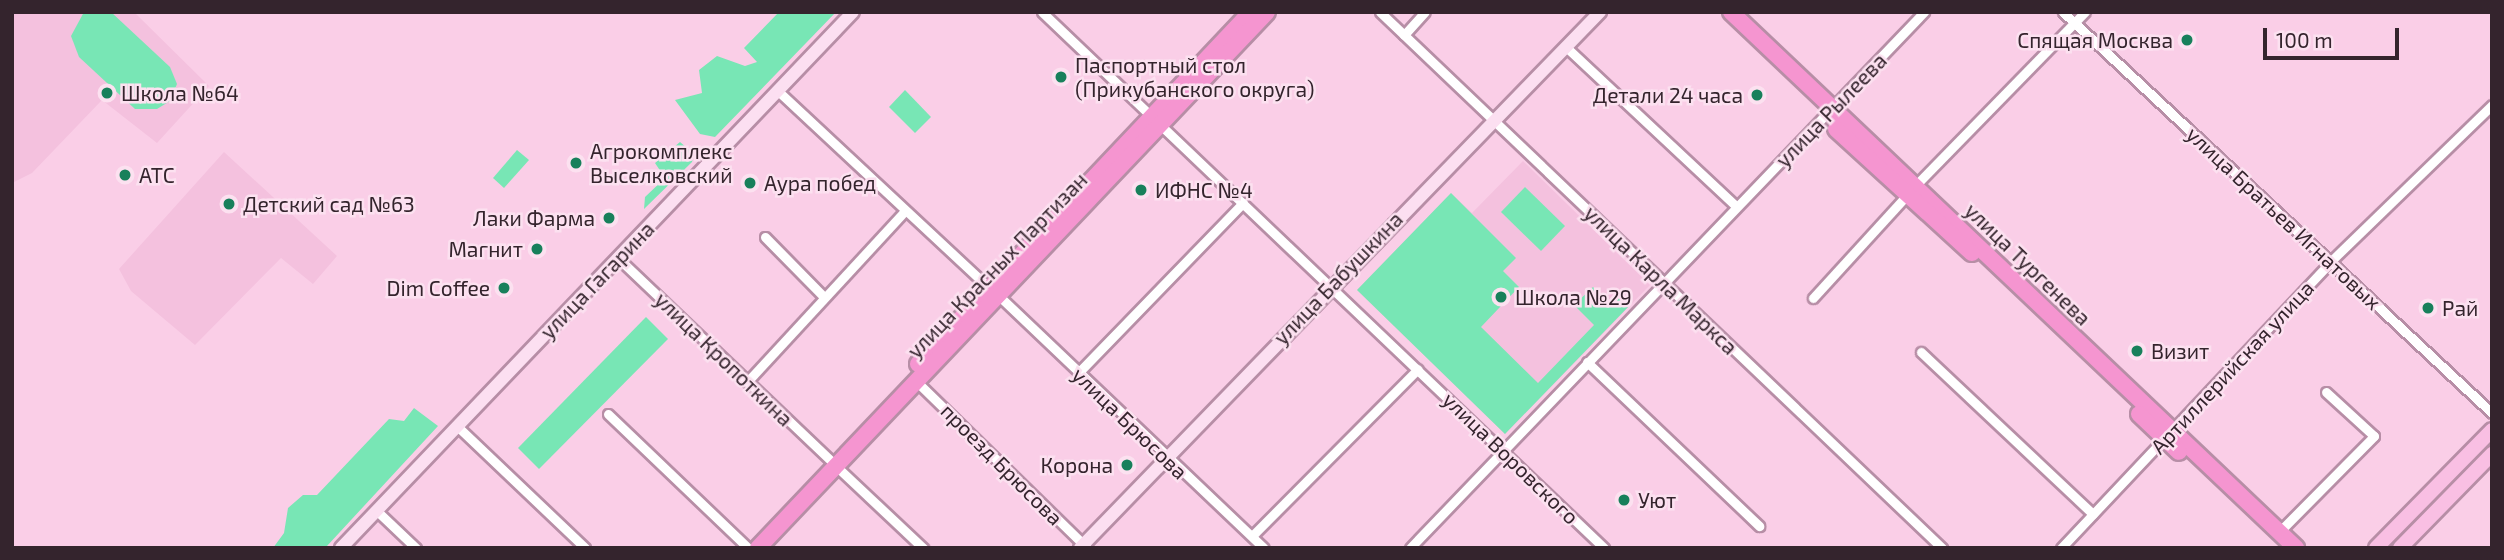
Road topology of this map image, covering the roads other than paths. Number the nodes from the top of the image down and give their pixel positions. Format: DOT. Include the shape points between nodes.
graph roads {
  1 [pos="853,12"];
  2 [pos="1042,12"];
  3 [pos="1251,12"];
  4 [pos="1267,12"];
  5 [pos="1380,12"];
  6 [pos="1425,12"];
  7 [pos="1600,12"];
  8 [pos="1716,12"];
  9 [pos="1731,12"];
  10 [pos="2063,12"];
  11 [pos="2085,12"];
  12 [pos="1917,15"];
  13 [pos="2075,23"];
  14 [pos="1404,35"];
  15 [pos="1566,47"];
  16 [pos="778,91"];
  17 [pos="2492,105"];
  18 [pos="1828,114"];
  19 [pos="1156,121"];
  20 [pos="1494,121"];
  21 [pos="1911,190"];
  22 [pos="1243,203"];
  23 [pos="1736,206"];
  24 [pos="905,211"];
  25 [pos="765,237"];
  26 [pos="618,258"];
  27 [pos="2331,261"];
  28 [pos="1663,282"];
  29 [pos="1331,286"];
  30 [pos="993,291"];
  31 [pos="824,297"];
  32 [pos="1813,298"];
  33 [pos="1921,352"];
  34 [pos="1587,362"];
  35 [pos="1418,369"];
  36 [pos="1078,373"];
  37 [pos="916,381"];
  38 [pos="747,382"];
  39 [pos="2326,392"];
  40 [pos="2492,413"];
  41 [pos="608,414"];
  42 [pos="457,426"];
  43 [pos="2492,430"];
  44 [pos="2169,435"];
  45 [pos="1503,450"];
  46 [pos="2492,454"];
  47 [pos="1165,459"];
  48 [pos="833,463"];
  49 [pos="377,511"];
  50 [pos="2094,514"];
  51 [pos="1759,526"];
  52 [pos="1252,536"];
  53 [pos="2281,540"];
  54 [pos="750,547"];
  55 [pos="1084,547"];
  56 [pos="341,548"];
  57 [pos="416,548"];
  58 [pos="585,548"];
  59 [pos="923,548"];
  60 [pos="1264,548"];
  61 [pos="1410,548"];
  62 [pos="1604,548"];
  63 [pos="1942,548"];
  64 [pos="2061,548"];
  65 [pos="2296,548"];
  66 [pos="2376,548"];
  67 [pos="2400,548"];
  1 -- 16 [label="street, улица Гагарина"];
  2 -- 19 [label="street, улица Воровского"];
  3 -- 19 [label="highway, улица Красных Партизан"];
  4 -- 19 [label="highway, улица Красных Партизан"];
  5 -- 14 [label="street, улица Карла Маркса"];
  6 -- 14 [label="street"];
  7 -- 15 [label="street, улица Бабушкина"];
  8 -- 18 [label="highway, улица Тургенева"];
  9 -- 18 [label="highway, улица Тургенева"];
  10 -- 13 [label="street, улица Братьев Игнатовых"];
  11 -- 13 [label="street"];
  12 -- 18 [label="street, улица Рылеева"];
  13 -- 21 [label="street"];
  13 -- 27 [label="street, улица Братьев Игнатовых"];
  14 -- 20 [label="street, улица Карла Маркса"];
  15 -- 20 [label="street, улица Бабушкина"];
  15 -- 23 [label="street"];
  16 -- 24 [label="street, улица Брюсова"];
  16 -- 26 [label="street, улица Гагарина"];
  17 -- 27 [label="street, Артиллерийская улица"];
  18 -- 21 [label="highway, улица Тургенева"];
  18 -- 23 [label="street, улица Рылеева"];
  19 -- 22 [label="street, улица Воровского"];
  19 -- 30 [label="highway, улица Красных Партизан"];
  20 -- 28 [label="street, улица Карла Маркса"];
  20 -- 29 [label="street, улица Бабушкина"];
  21 -- 32 [label="street"];
  21 -- 44 [label="highway, улица Тургенева"];
  22 -- 29 [label="street, улица Воровского"];
  22 -- 36 [label="street"];
  23 -- 28 [label="street, улица Рылеева"];
  24 -- 30 [label="street, улица Брюсова"];
  24 -- 31 [label="street"];
  25 -- 31 [label="street"];
  26 -- 38 [label="street, улица Кропоткина"];
  26 -- 42 [label="street, улица Гагарина"];
  27 -- 40 [label="street, улица Братьев Игнатовых"];
  27 -- 44 [label="street, Артиллерийская улица"];
  28 -- 34 [label="street, улица Рылеева"];
  28 -- 63 [label="street, улица Карла Маркса"];
  29 -- 35 [label="street, улица Воровского"];
  29 -- 47 [label="street, улица Бабушкина"];
  30 -- 36 [label="street, улица Брюсова"];
  30 -- 37 [label="highway, улица Красных Партизан"];
  30 -- 48 [label="highway, улица Красных Партизан"];
  31 -- 38 [label="street"];
  33 -- 50 [label="street"];
  34 -- 45 [label="street, улица Рылеева"];
  34 -- 51 [label="street"];
  35 -- 45 [label="street, улица Воровского"];
  35 -- 52 [label="street"];
  36 -- 47 [label="street, улица Брюсова"];
  37 -- 48 [label="highway, улица Красных Партизан"];
  37 -- 55 [label="street, проезд Брюсова"];
  38 -- 48 [label="street, улица Кропоткина"];
  39 -- 53 [label="street" via="2374,436"];
  41 -- 54 [label="street"];
  42 -- 49 [label="street, улица Гагарина"];
  42 -- 58 [label="street"];
  43 -- 66 [label="main road"];
  44 -- 50 [label="street, Артиллерийская улица"];
  44 -- 53 [label="highway, улица Тургенева"];
  45 -- 61 [label="street, улица Рылеева"];
  45 -- 62 [label="street, улица Воровского"];
  46 -- 67 [label="main road"];
  47 -- 52 [label="street, улица Брюсова"];
  47 -- 55 [label="street, улица Бабушкина"];
  48 -- 54 [label="highway, улица Красных Партизан"];
  48 -- 59 [label="street, улица Кропоткина"];
  49 -- 56 [label="street, улица Гагарина"];
  49 -- 57 [label="street"];
  50 -- 64 [label="street, Артиллерийская улица"];
  52 -- 60 [label="street, улица Брюсова"];
  53 -- 65 [label="highway, улица Тургенева"];
}
